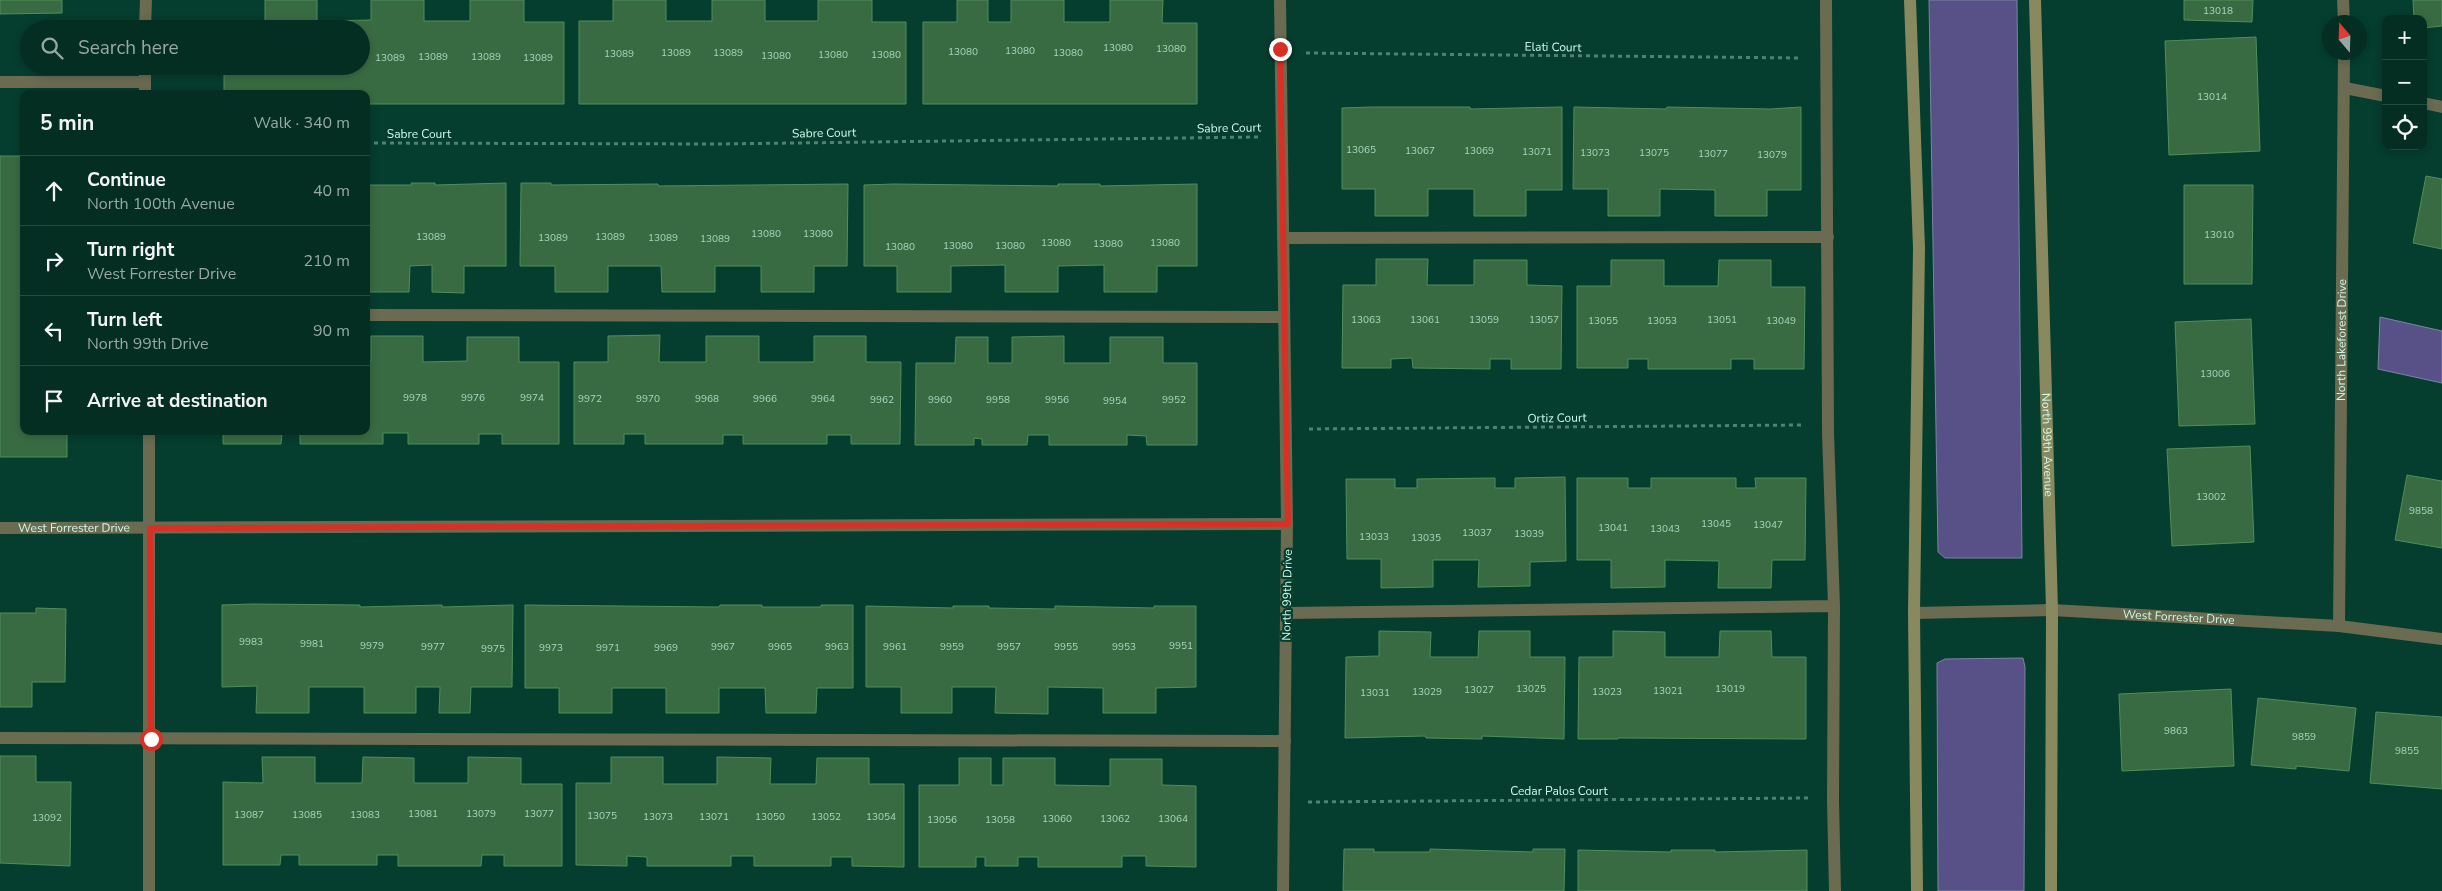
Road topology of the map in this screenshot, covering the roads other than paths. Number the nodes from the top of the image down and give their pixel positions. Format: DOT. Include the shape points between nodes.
graph roads {
  1 [pos="146,0"];
  2 [pos="1280,0"];
  3 [pos="1826,0"];
  4 [pos="1910,0"];
  5 [pos="2035,0"];
  6 [pos="2343,0"];
  7 [pos="2344,15"];
  8 [pos="145,20"];
  9 [pos="2344,60"];
  10 [pos="145,75"];
  11 [pos="0,82"];
  12 [pos="145,88"];
  13 [pos="2345,88"];
  14 [pos="2382,95"];
  15 [pos="2427,104"];
  16 [pos="2442,107"];
  17 [pos="1828,237"];
  18 [pos="1283,238"];
  19 [pos="370,315"];
  20 [pos="1284,317"];
  21 [pos="149,435"];
  22 [pos="1288,524"];
  23 [pos="0,528"];
  24 [pos="150,528"];
  25 [pos="1834,606"];
  26 [pos="2052,610"];
  27 [pos="1286,613"];
  28 [pos="1914,613"];
  29 [pos="2339,626"];
  30 [pos="2442,638"];
  31 [pos="0,738"];
  32 [pos="151,739"];
  33 [pos="1285,741"];
  34 [pos="149,891"];
  35 [pos="1283,891"];
  36 [pos="1835,891"];
  37 [pos="1917,891"];
  38 [pos="2051,891"];
  1 -- 8 [label="street"];
  2 -- 18 [label="street, North 99th Drive"];
  3 -- 17 [label="street"];
  4 -- 28 [label="main road" via="1918,248"];
  5 -- 26 [label="main road, North 99th Avenue"];
  6 -- 7 [label="street"];
  9 -- 13 [label="street, North Lakeforest Drive"];
  10 -- 12 [label="street"];
  11 -- 12 [label="street"];
  13 -- 14 [label="street"];
  13 -- 29 [label="street, North Lakeforest Drive"];
  15 -- 16 [label="street"];
  17 -- 18 [label="street"];
  17 -- 25 [label="street" via="1828,424"];
  18 -- 20 [label="street, North 99th Drive"];
  19 -- 20 [label="street"];
  20 -- 22 [label="street, North 99th Drive"];
  21 -- 24 [label="street"];
  22 -- 24 [label="street, West Forrester Drive"];
  22 -- 27 [label="street, North 99th Drive"];
  23 -- 24 [label="street, West Forrester Drive"];
  24 -- 32 [label="street"];
  25 -- 27 [label="street"];
  25 -- 36 [label="street"];
  26 -- 28 [label="street, West Forrester Drive"];
  26 -- 29 [label="street, West Forrester Drive"];
  26 -- 38 [label="main road, North 99th Avenue"];
  27 -- 33 [label="street, North 99th Drive"];
  28 -- 37 [label="main road"];
  29 -- 30 [label="street, West Forrester Drive"];
  31 -- 32 [label="street"];
  32 -- 33 [label="street"];
  32 -- 34 [label="street"];
  33 -- 35 [label="street, North 99th Drive"];
}
